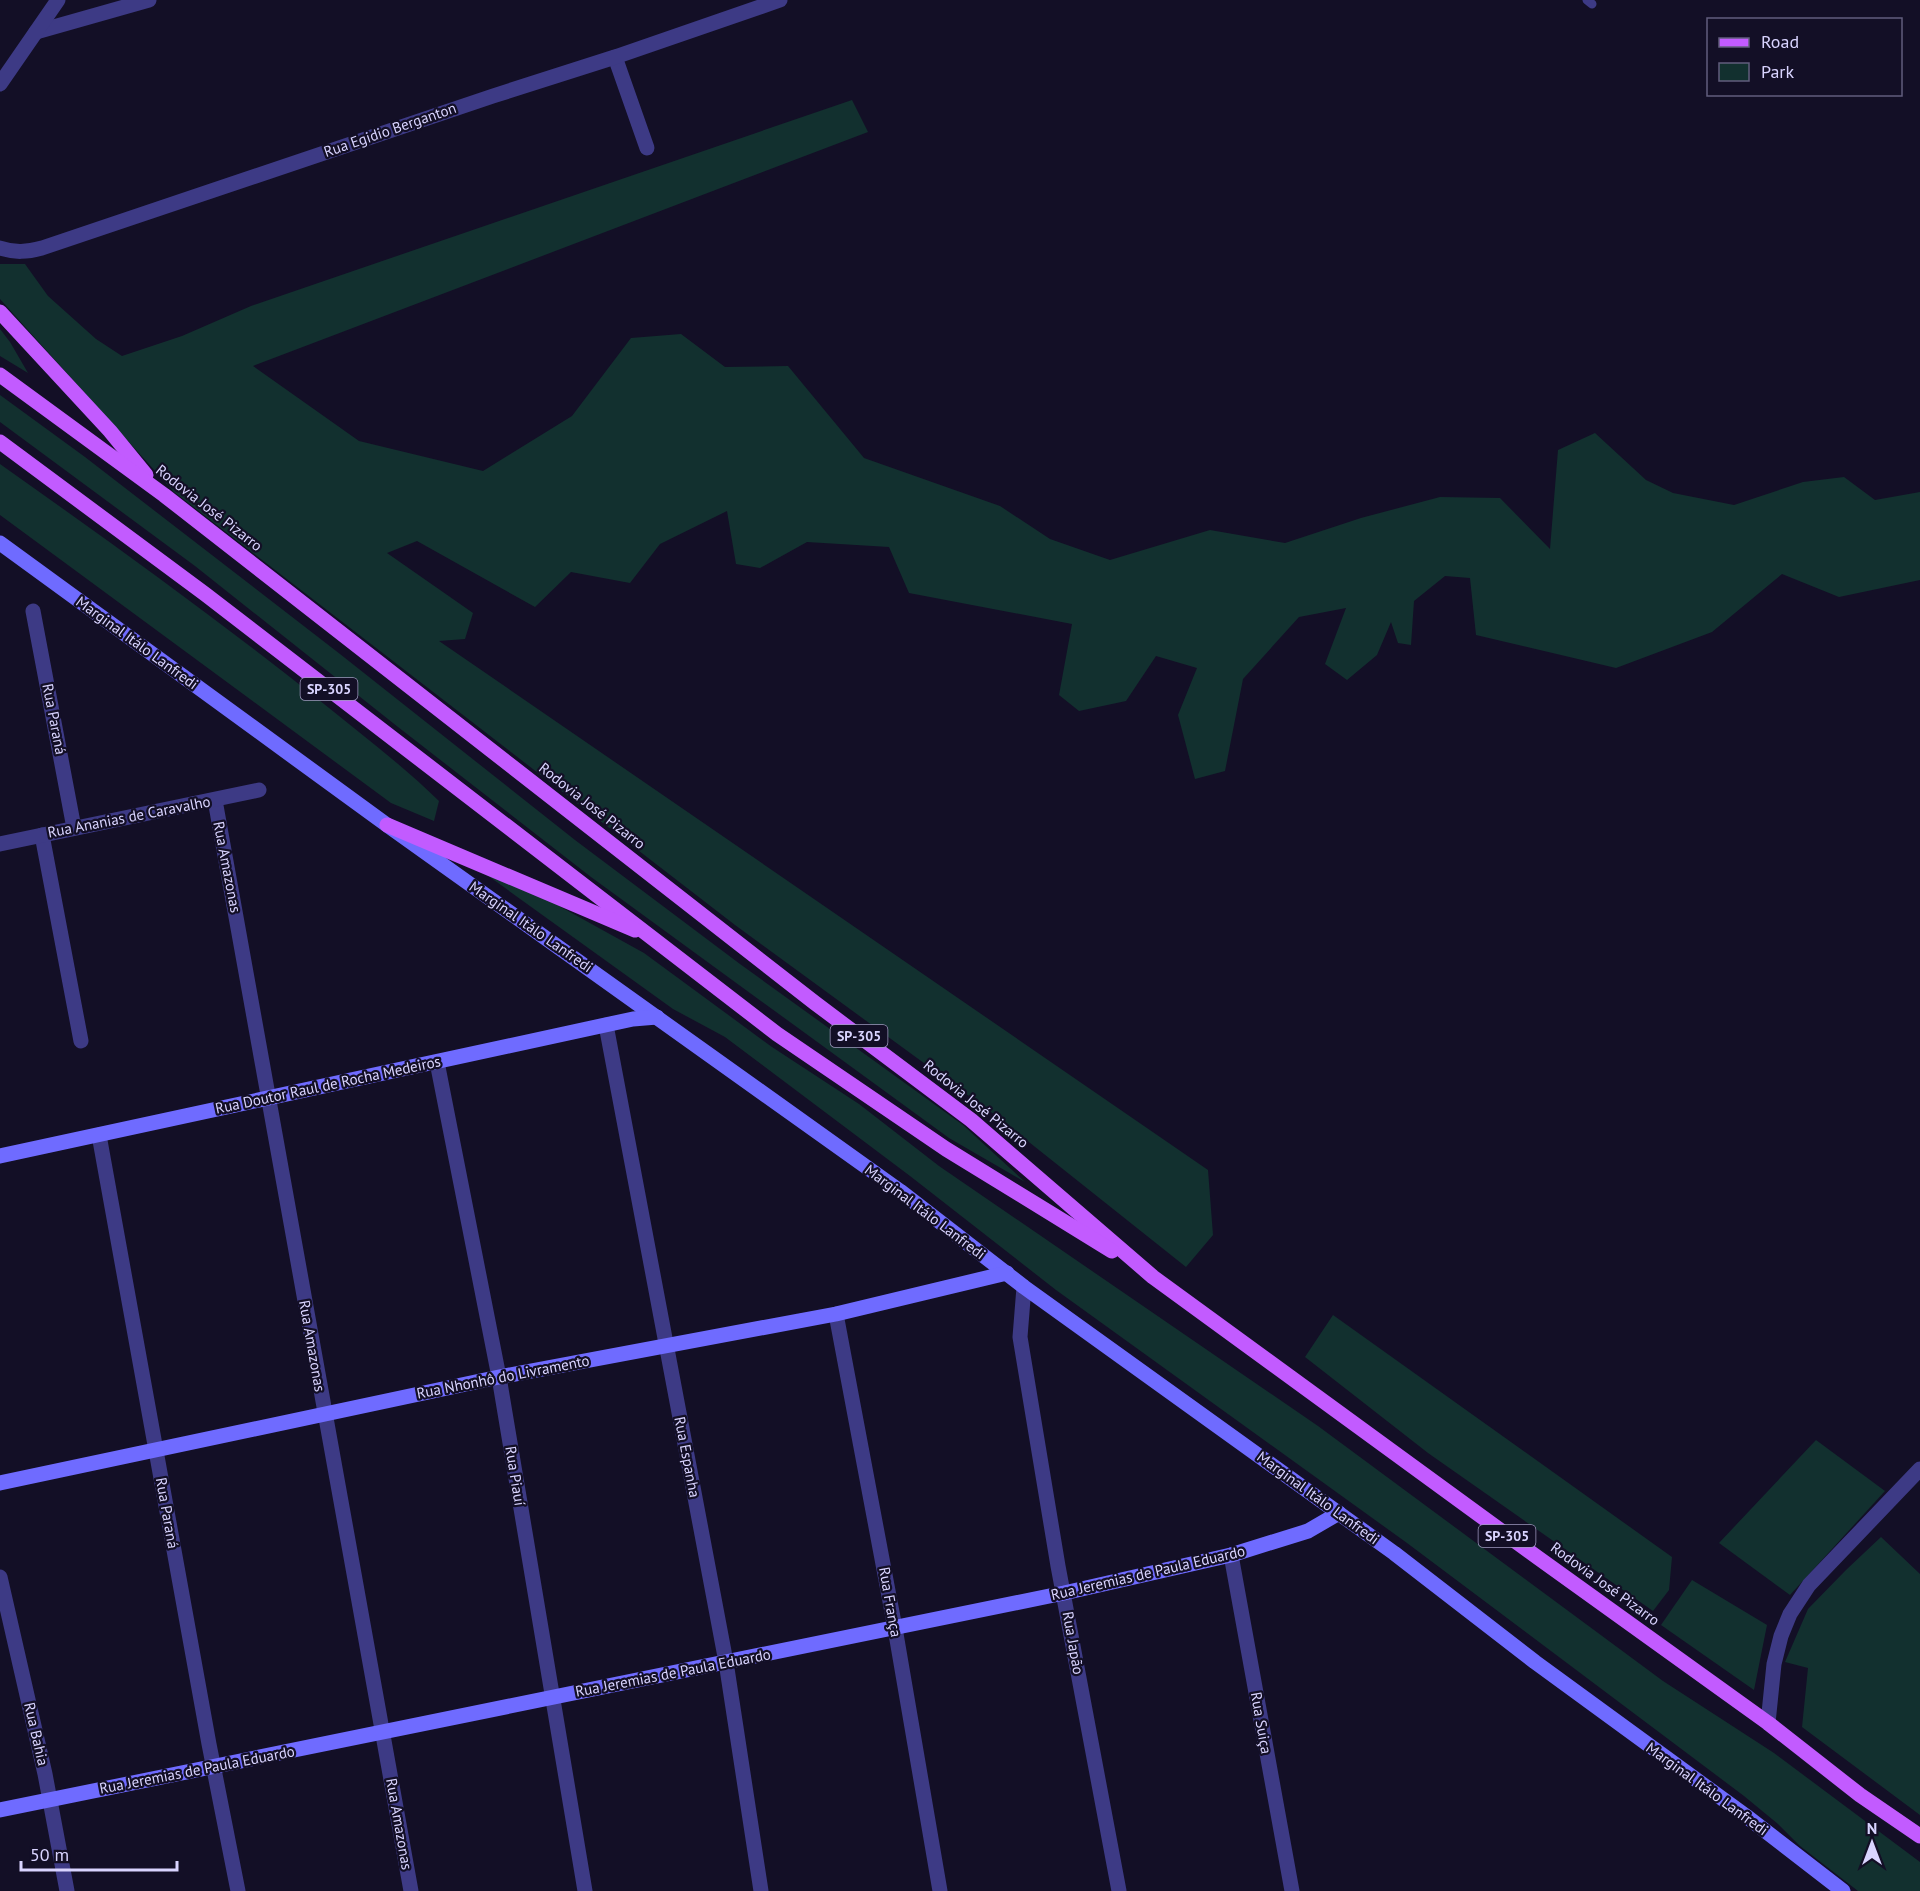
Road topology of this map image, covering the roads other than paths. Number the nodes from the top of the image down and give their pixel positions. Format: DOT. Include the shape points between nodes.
graph roads {
  1 [pos="58,0"];
  2 [pos="149,0"];
  3 [pos="780,0"];
  4 [pos="36,32"];
  5 [pos="615,57"];
  6 [pos="0,84"];
  7 [pos="647,148"];
  8 [pos="0,248"];
  9 [pos="0,312"];
  10 [pos="0,375"];
  11 [pos="0,441"];
  12 [pos="164,495"];
  13 [pos="0,543"];
  14 [pos="33,611"];
  15 [pos="259,790"];
  16 [pos="214,800"];
  17 [pos="387,825"];
  18 [pos="74,828"];
  19 [pos="42,835"];
  20 [pos="0,844"];
  21 [pos="657,940"];
  22 [pos="657,1017"];
  23 [pos="606,1025"];
  24 [pos="81,1041"];
  25 [pos="437,1062"];
  26 [pos="267,1098"];
  27 [pos="99,1135"];
  28 [pos="0,1156"];
  29 [pos="1006,1273"];
  30 [pos="1153,1276"];
  31 [pos="1024,1287"];
  32 [pos="836,1314"];
  33 [pos="666,1345"];
  34 [pos="499,1377"];
  35 [pos="324,1413"];
  36 [pos="156,1450"];
  37 [pos="1920,1469"];
  38 [pos="0,1483"];
  39 [pos="1339,1513"];
  40 [pos="1231,1554"];
  41 [pos="0,1577"];
  42 [pos="1064,1593"];
  43 [pos="895,1628"];
  44 [pos="726,1662"];
  45 [pos="552,1698"];
  46 [pos="1768,1723"];
  47 [pos="382,1732"];
  48 [pos="214,1766"];
  49 [pos="50,1799"];
  50 [pos="0,1810"];
  51 [pos="1920,1836"];
  52 [pos="67,1891"];
  53 [pos="238,1891"];
  54 [pos="411,1891"];
  55 [pos="585,1891"];
  56 [pos="761,1891"];
  57 [pos="940,1891"];
  58 [pos="1119,1891"];
  59 [pos="1292,1891"];
  60 [pos="1843,1891"];
  1 -- 4 [label="street"];
  2 -- 4 [label="street"];
  3 -- 5 [label="street, Rua Egidio Berganton"];
  4 -- 6 [label="street"];
  5 -- 7 [label="street"];
  5 -- 8 [label="street, Rua Egidio Berganton" via="42,248 25,252"];
  9 -- 12 [label="main road"];
  10 -- 12 [label="main road, Rodovia José Pizarro"];
  11 -- 21 [label="main road, Rodovia José Pizarro / SP-305"];
  12 -- 30 [label="main road, Rodovia José Pizarro / SP-305" via="815,1003 971,1120"];
  13 -- 17 [label="street, Marginal Itálo Lanfredi"];
  14 -- 18 [label="street, Rua Paraná"];
  15 -- 16 [label="street, Rua Ananias de Caravalho"];
  16 -- 18 [label="street, Rua Ananias de Caravalho"];
  16 -- 26 [label="street, Rua Amazonas"];
  17 -- 21 [label="main road"];
  17 -- 22 [label="street, Marginal Itálo Lanfredi"];
  18 -- 19 [label="street, Rua Ananias de Caravalho"];
  19 -- 20 [label="street, Rua Ananias de Caravalho"];
  19 -- 24 [label="street"];
  21 -- 30 [label="main road, Rodovia José Pizarro / SP-305" via="777,1034 936,1142"];
  22 -- 23 [label="street, Rua Doutor Raul de Rocha Medeiros"];
  22 -- 29 [label="street, Marginal Itálo Lanfredi" via="900,1191"];
  23 -- 25 [label="street, Rua Doutor Raul de Rocha Medeiros"];
  23 -- 33 [label="street, Rua Espanha"];
  25 -- 26 [label="street, Rua Doutor Raul de Rocha Medeiros"];
  25 -- 34 [label="street, Rua Piauí"];
  26 -- 27 [label="street, Rua Doutor Raul de Rocha Medeiros"];
  26 -- 35 [label="street, Rua Amazonas"];
  27 -- 28 [label="street, Rua Doutor Raul de Rocha Medeiros"];
  27 -- 36 [label="street, Rua Paraná"];
  29 -- 31 [label="street, Marginal Itálo Lanfredi"];
  29 -- 32 [label="street, Rua Nhonhô do Livramento"];
  30 -- 46 [label="main road, Rodovia José Pizarro / SP-305"];
  31 -- 39 [label="street, Marginal Itálo Lanfredi"];
  31 -- 42 [label="street, Rua Japão" via="1020,1337"];
  32 -- 33 [label="street, Rua Nhonhô do Livramento"];
  32 -- 43 [label="street, Rua França"];
  33 -- 34 [label="street, Rua Nhonhô do Livramento"];
  33 -- 44 [label="street, Rua Espanha"];
  34 -- 35 [label="street, Rua Nhonhô do Livramento"];
  34 -- 45 [label="street, Rua Piauí"];
  35 -- 36 [label="street, Rua Nhonhô do Livramento"];
  35 -- 47 [label="street, Rua Amazonas"];
  36 -- 38 [label="street, Rua Nhonhô do Livramento"];
  36 -- 48 [label="street, Rua Paraná"];
  37 -- 46 [label="street" via="1809,1586 1790,1614 1774,1664"];
  39 -- 40 [label="street, Rua Jeremias de Paula Eduardo" via="1308,1531"];
  39 -- 60 [label="street, Marginal Itálo Lanfredi"];
  40 -- 42 [label="street, Rua Jeremias de Paula Eduardo"];
  40 -- 59 [label="street, Rua Suiça"];
  41 -- 49 [label="street, Rua Bahia"];
  42 -- 43 [label="street, Rua Jeremias de Paula Eduardo"];
  42 -- 58 [label="street, Rua Japão"];
  43 -- 44 [label="street, Rua Jeremias de Paula Eduardo"];
  43 -- 57 [label="street, Rua França"];
  44 -- 45 [label="street, Rua Jeremias de Paula Eduardo"];
  44 -- 56 [label="street, Rua Espanha"];
  45 -- 47 [label="street, Rua Jeremias de Paula Eduardo"];
  45 -- 55 [label="street, Rua Piauí"];
  46 -- 51 [label="main road, Rodovia José Pizarro / SP-305"];
  47 -- 48 [label="street, Rua Jeremias de Paula Eduardo"];
  47 -- 54 [label="street, Rua Amazonas"];
  48 -- 49 [label="street, Rua Jeremias de Paula Eduardo"];
  48 -- 53 [label="street, Rua Paraná"];
  49 -- 50 [label="street, Rua Jeremias de Paula Eduardo"];
  49 -- 52 [label="street, Rua Bahia"];
}
